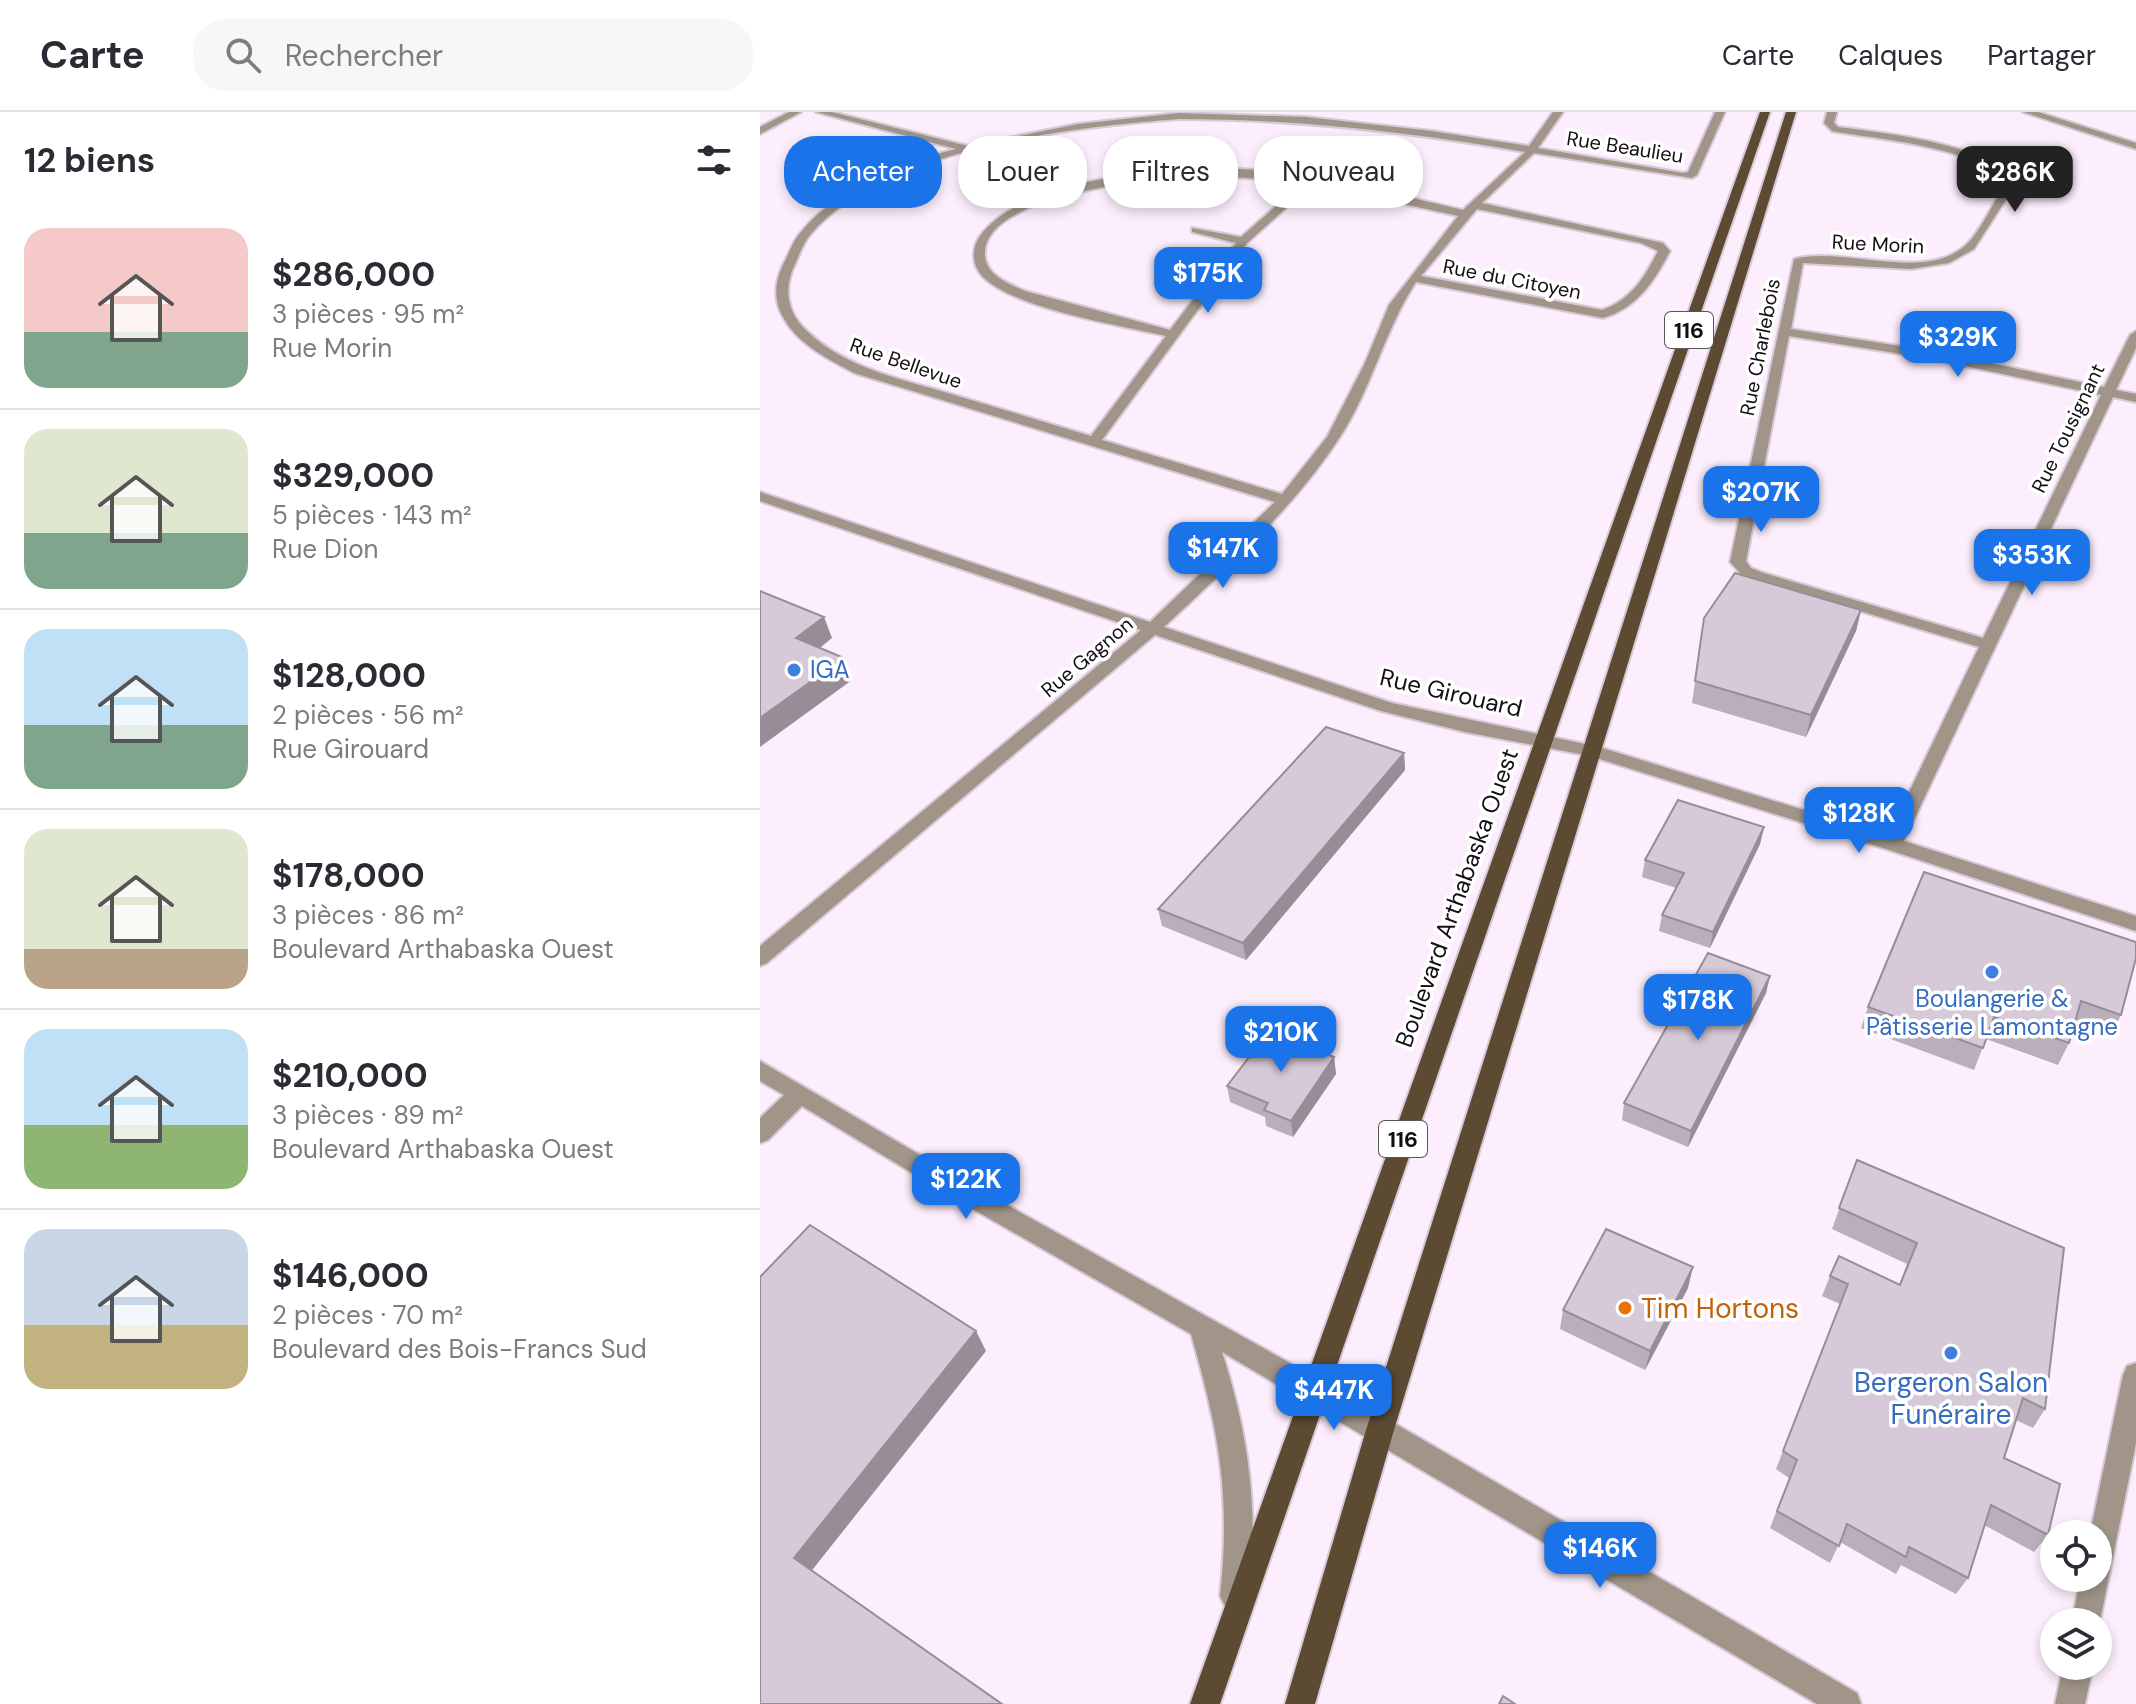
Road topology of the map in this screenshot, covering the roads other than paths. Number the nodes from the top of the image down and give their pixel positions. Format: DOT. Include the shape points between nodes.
graph roads {
  1 [pos="796,112"];
  2 [pos="821,112"];
  3 [pos="1122,112"];
  4 [pos="1391,112"];
  5 [pos="1558,112"];
  6 [pos="1720,112"];
  7 [pos="1765,112"];
  8 [pos="1791,112"];
  9 [pos="1832,112"];
  10 [pos="2028,112"];
  11 [pos="1237,113"];
  12 [pos="1112,121"];
  13 [pos="1380,124"];
  14 [pos="760,131"];
  15 [pos="1023,136"];
  16 [pos="2136,146"];
  17 [pos="958,147"];
  18 [pos="1531,151"];
  19 [pos="958,152"];
  20 [pos="1254,176"];
  21 [pos="1423,201"];
  22 [pos="1280,208"];
  23 [pos="1470,210"];
  24 [pos="1196,230"];
  25 [pos="1243,241"];
  26 [pos="1802,258"];
  27 [pos="1413,278"];
  28 [pos="1785,332"];
  29 [pos="1171,334"];
  30 [pos="2136,335"];
  31 [pos="2107,392"];
  32 [pos="2136,398"];
  33 [pos="1095,440"];
  34 [pos="760,496"];
  35 [pos="1285,500"];
  36 [pos="1151,630"];
  37 [pos="1987,644"];
  38 [pos="1546,740"];
  39 [pos="1593,751"];
  40 [pos="1893,844"];
  41 [pos="2136,924"];
  42 [pos="760,958"];
  43 [pos="760,1070"];
  44 [pos="800,1094"];
  45 [pos="760,1133"];
  46 [pos="1201,1325"];
  47 [pos="2136,1375"];
  48 [pos="1313,1390"];
  49 [pos="1380,1430"];
  50 [pos="2107,1520"];
  51 [pos="1232,1626"];
  52 [pos="2075,1680"];
  53 [pos="1205,1704"];
  54 [pos="1300,1704"];
  55 [pos="1846,1704"];
  56 [pos="2070,1704"];
  1 -- 14 [label="street"];
  2 -- 17 [label="street"];
  3 -- 12 [label="street"];
  4 -- 13 [label="street"];
  5 -- 18 [label="street, Rue Gagnon"];
  6 -- 18 [label="street, Rue Beaulieu" via="1692,175"];
  7 -- 38 [label="main road, Boulevard Arthabaska Ouest / 116"];
  8 -- 39 [label="main road, 116"];
  9 -- 26 [label="street, Rue Morin" via="1830,126 1920,142 1980,163 2003,176 2007,194 1970,247 1945,261 1911,266"];
  10 -- 16 [label="street"];
  11 -- 12 [label="street, Rue Bellevue"];
  11 -- 13 [label="street, Rue Bellevue"];
  12 -- 15 [label="street, Rue Bellevue"];
  13 -- 18 [label="street, Rue Bellevue"];
  18 -- 23 [label="street, Rue Gagnon"];
  19 -- 33 [label="street, Rue Bellevue" via="890,176 831,208 797,242 775,297 812,343 859,370"];
  20 -- 29 [label="street" via="1203,172 1114,181 1031,204 983,237 979,260 988,275 1006,287"];
  21 -- 23 [label="street"];
  22 -- 25 [label="street"];
  23 -- 27 [label="street, Rue Gagnon"];
  23 -- 27 [label="street, Rue du Citoyen" via="1644,240 1664,251 1650,280 1633,298 1603,314"];
  24 -- 25 [label="street"];
  25 -- 29 [label="street"];
  26 -- 28 [label="street, Rue Charlebois"];
  27 -- 35 [label="street, Rue Gagnon" via="1395,305 1333,438"];
  28 -- 31 [label="street" via="1932,355"];
  28 -- 37 [label="street, Rue Charlebois" via="1738,562 1759,576"];
  29 -- 33 [label="street"];
  30 -- 31 [label="street, Rue Tousignant"];
  31 -- 32 [label="street"];
  31 -- 37 [label="street, Rue Tousignant"];
  33 -- 35 [label="street, Rue Bellevue"];
  34 -- 36 [label="street, Rue Girouard"];
  35 -- 36 [label="street, Rue Gagnon"];
  36 -- 38 [label="street, Rue Girouard" via="1387,707"];
  36 -- 42 [label="street, Rue Gagnon"];
  37 -- 40 [label="street, Rue Tousignant"];
  38 -- 39 [label="street, Rue Girouard"];
  38 -- 48 [label="main road, Boulevard Arthabaska Ouest / 116"];
  39 -- 40 [label="street, Rue Girouard"];
  39 -- 49 [label="main road, 116"];
  40 -- 41 [label="street, Rue Girouard"];
  43 -- 44 [label="street"];
  44 -- 45 [label="street"];
  44 -- 46 [label="street"];
  46 -- 48 [label="street"];
  46 -- 51 [label="street" via="1231,1430 1239,1485 1241,1541"];
  47 -- 50 [label="street"];
  48 -- 49 [label="street"];
  48 -- 51 [label="main road, Boulevard Arthabaska Ouest / 116"];
  49 -- 54 [label="main road, 116"];
  49 -- 55 [label="street"];
  51 -- 53 [label="main road, Boulevard Arthabaska Ouest / 116"];
  52 -- 56 [label="street"];
}
